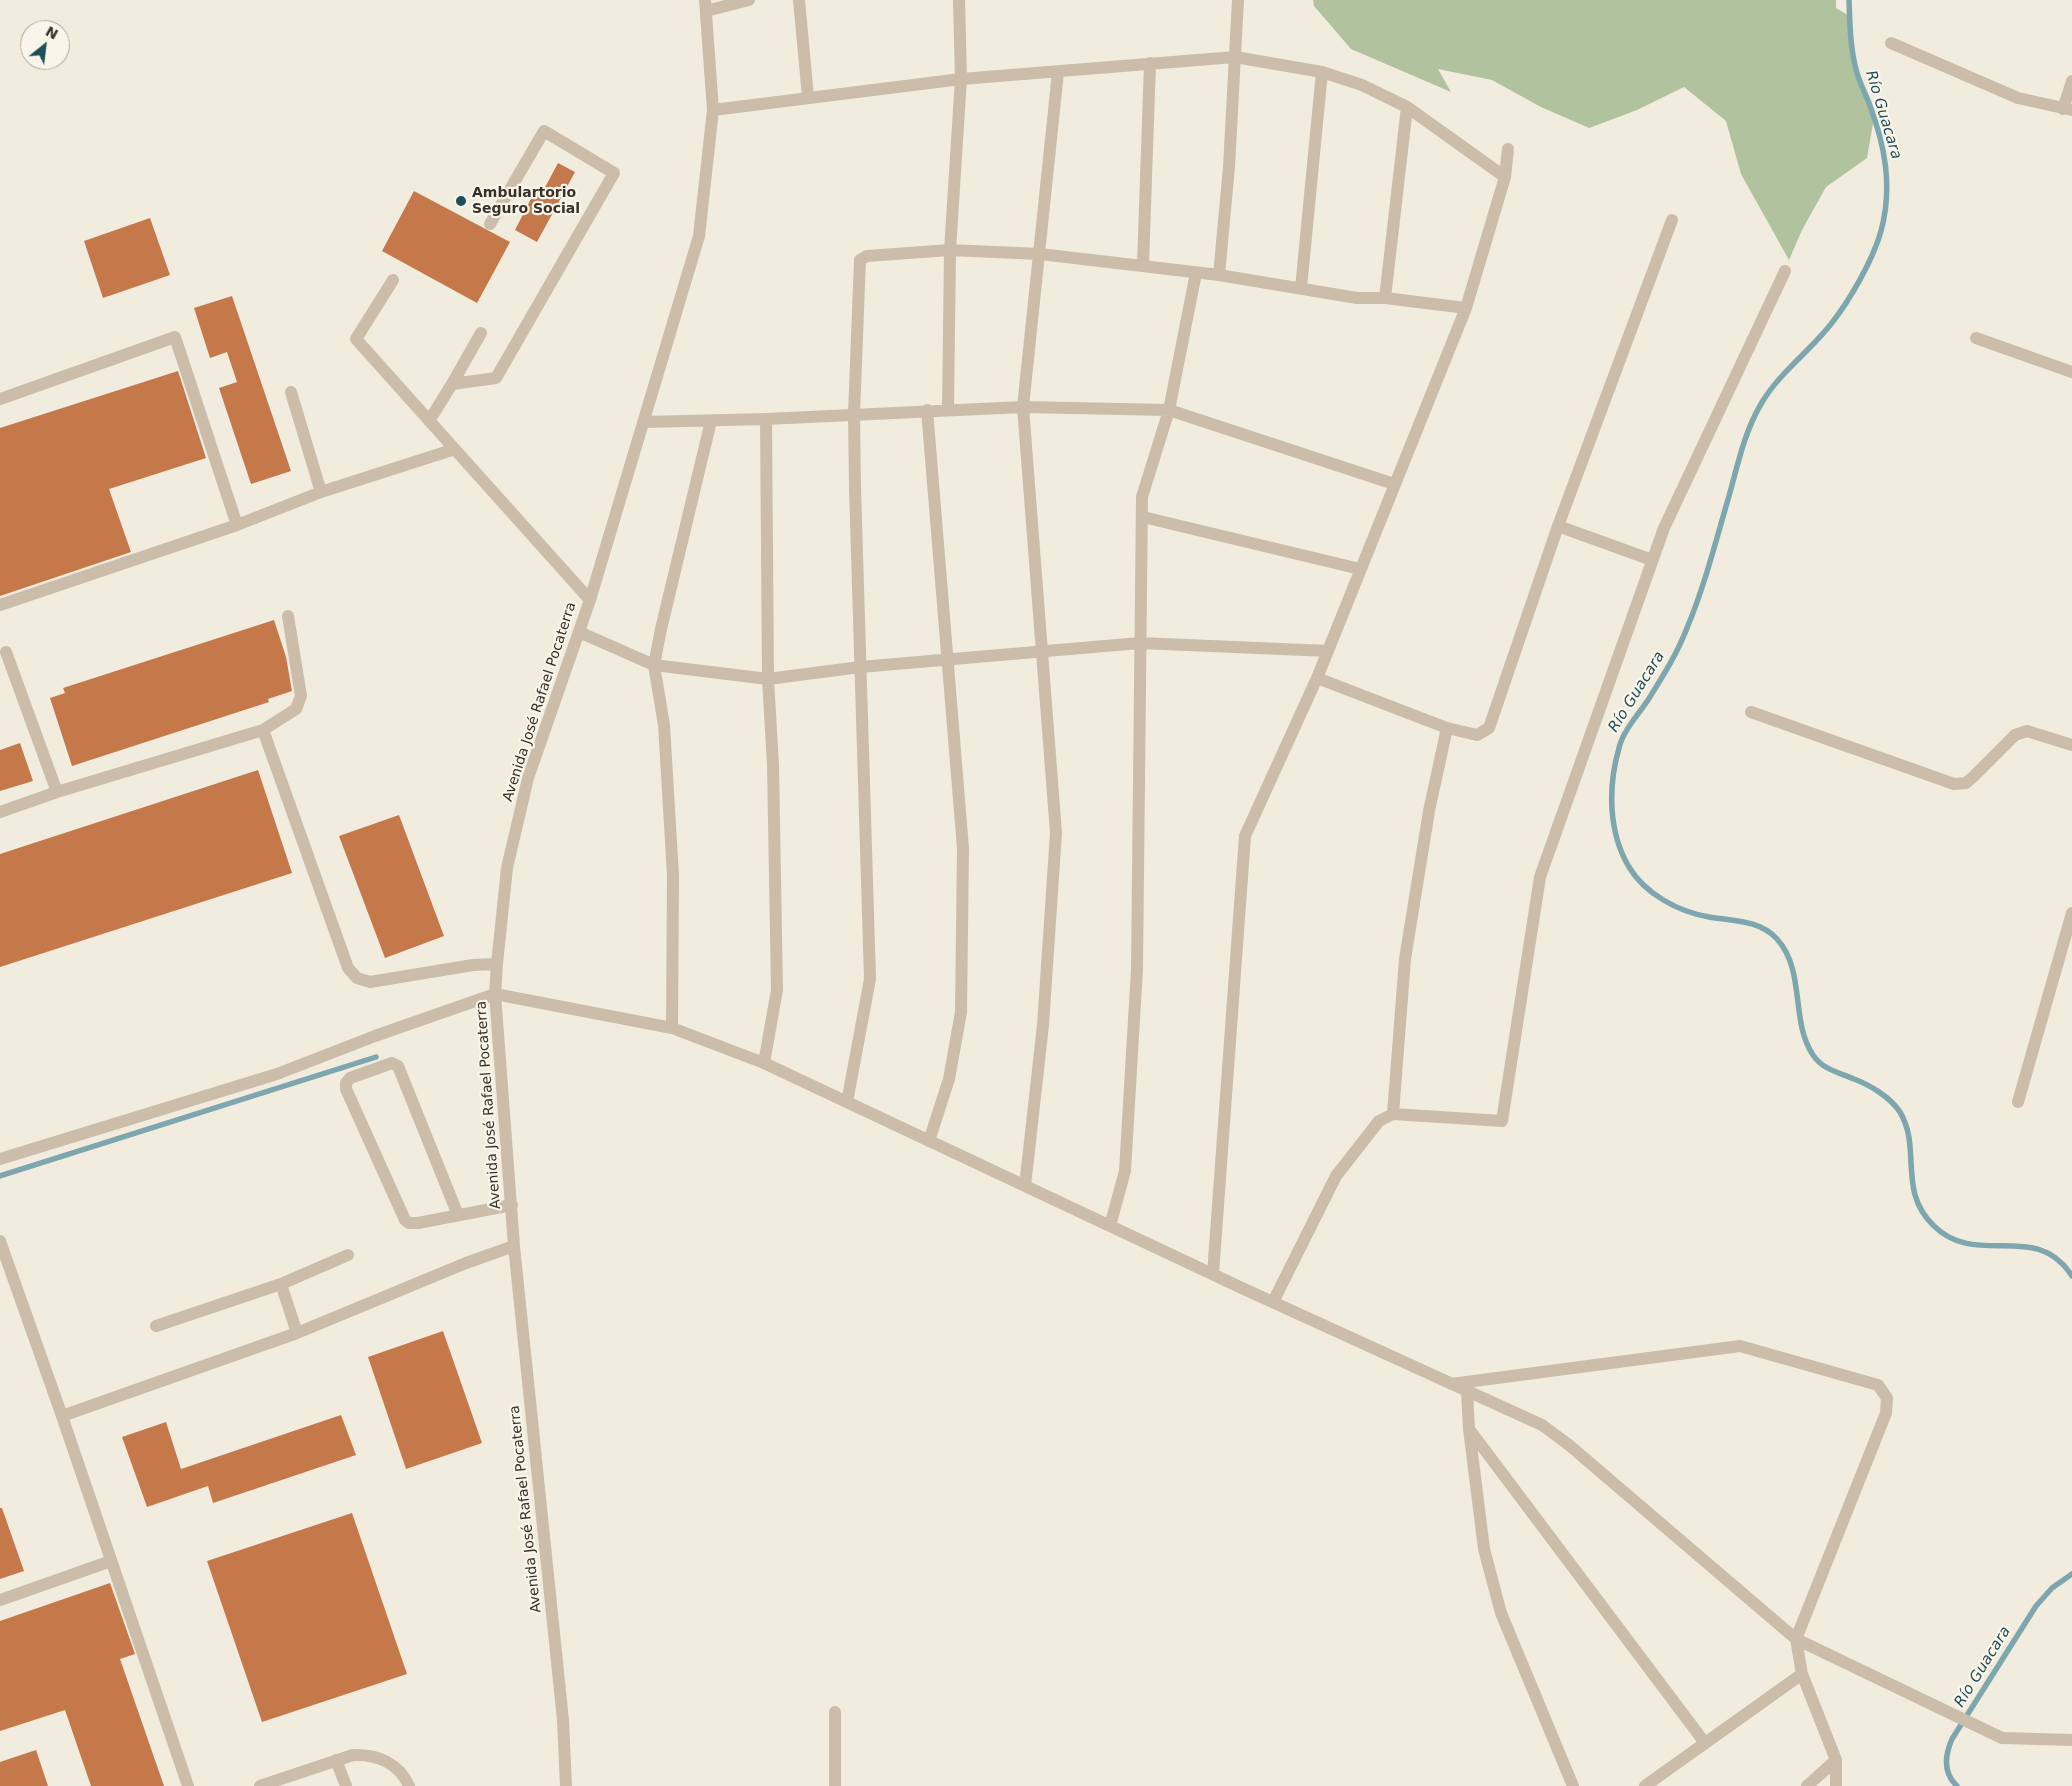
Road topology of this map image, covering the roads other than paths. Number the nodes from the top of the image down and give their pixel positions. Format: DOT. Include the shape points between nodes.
graph roads {
  1 [pos="749,0"];
  2 [pos="799,0"];
  3 [pos="959,0"];
  4 [pos="1238,0"];
  5 [pos="705,5"];
  6 [pos="1891,43"];
  7 [pos="1235,57"];
  8 [pos="1150,62"];
  9 [pos="1058,72"];
  10 [pos="1322,72"];
  11 [pos="961,79"];
  12 [pos="2072,81"];
  13 [pos="808,97"];
  14 [pos="1407,107"];
  15 [pos="713,110"];
  16 [pos="2068,110"];
  17 [pos="1508,149"];
  18 [pos="1504,177"];
  19 [pos="1672,220"];
  20 [pos="490,224"];
  21 [pos="950,250"];
  22 [pos="1040,254"];
  23 [pos="1143,265"];
  24 [pos="1785,272"];
  25 [pos="1196,273"];
  26 [pos="1219,275"];
  27 [pos="393,280"];
  28 [pos="1301,288"];
  29 [pos="1385,298"];
  30 [pos="1466,308"];
  31 [pos="481,333"];
  32 [pos="1976,338"];
  33 [pos="2072,372"];
  34 [pos="452,384"];
  35 [pos="291,392"];
  36 [pos="0,398"];
  37 [pos="1024,407"];
  38 [pos="927,410"];
  39 [pos="948,410"];
  40 [pos="1169,410"];
  41 [pos="854,414"];
  42 [pos="766,419"];
  43 [pos="429,420"];
  44 [pos="711,420"];
  45 [pos="644,422"];
  46 [pos="455,449"];
  47 [pos="1394,484"];
  48 [pos="322,492"];
  49 [pos="1142,517"];
  50 [pos="237,525"];
  51 [pos="1558,526"];
  52 [pos="1652,560"];
  53 [pos="1360,569"];
  54 [pos="590,600"];
  55 [pos="0,606"];
  56 [pos="288,616"];
  57 [pos="579,632"];
  58 [pos="1140,643"];
  59 [pos="1041,650"];
  60 [pos="1328,651"];
  61 [pos="6,652"];
  62 [pos="948,660"];
  63 [pos="654,664"];
  64 [pos="860,667"];
  65 [pos="768,678"];
  66 [pos="1316,678"];
  67 [pos="1751,712"];
  68 [pos="1447,728"];
  69 [pos="263,730"];
  70 [pos="2072,745"];
  71 [pos="57,792"];
  72 [pos="0,812"];
  73 [pos="2072,913"];
  74 [pos="498,964"];
  75 [pos="495,994"];
  76 [pos="672,1028"];
  77 [pos="764,1063"];
  78 [pos="846,1102"];
  79 [pos="2018,1102"];
  80 [pos="1393,1114"];
  81 [pos="929,1141"];
  82 [pos="0,1158"];
  83 [pos="1025,1186"];
  84 [pos="512,1205"];
  85 [pos="458,1215"];
  86 [pos="1110,1226"];
  87 [pos="0,1242"];
  88 [pos="514,1246"];
  89 [pos="348,1256"];
  90 [pos="1214,1274"];
  91 [pos="281,1284"];
  92 [pos="1273,1302"];
  93 [pos="156,1326"];
  94 [pos="297,1333"];
  95 [pos="1451,1384"];
  96 [pos="1467,1391"];
  97 [pos="62,1416"];
  98 [pos="1469,1429"];
  99 [pos="111,1561"];
  100 [pos="0,1600"];
  101 [pos="1796,1639"];
  102 [pos="1802,1674"];
  103 [pos="835,1712"];
  104 [pos="2072,1740"];
  105 [pos="1705,1743"];
  106 [pos="336,1760"];
  107 [pos="1836,1760"];
  108 [pos="188,1786"];
  109 [pos="260,1786"];
  110 [pos="346,1786"];
  111 [pos="409,1786"];
  112 [pos="566,1786"];
  113 [pos="835,1786"];
  114 [pos="1573,1786"];
  115 [pos="1645,1786"];
  116 [pos="1807,1786"];
  117 [pos="1836,1786"];
  1 -- 5 [label="street"];
  2 -- 13 [label="street"];
  3 -- 11 [label="street"];
  4 -- 7 [label="street"];
  5 -- 15 [label="street, Avenida José Rafael Pocaterra"];
  6 -- 16 [label="street" via="2018,98"];
  7 -- 8 [label="street"];
  7 -- 10 [label="street"];
  7 -- 26 [label="street"];
  8 -- 9 [label="street"];
  8 -- 23 [label="street"];
  9 -- 11 [label="street"];
  9 -- 22 [label="street"];
  10 -- 14 [label="street" via="1362,85"];
  10 -- 28 [label="street"];
  11 -- 13 [label="street"];
  11 -- 21 [label="street"];
  12 -- 16 [label="street"];
  13 -- 15 [label="street"];
  14 -- 18 [label="street"];
  14 -- 29 [label="street"];
  15 -- 45 [label="street, Avenida José Rafael Pocaterra" via="699,236"];
  17 -- 18 [label="street"];
  18 -- 30 [label="street"];
  19 -- 51 [label="street"];
  20 -- 34 [label="street" via="544,131 614,173 496,378"];
  21 -- 22 [label="street"];
  21 -- 39 [label="street"];
  21 -- 41 [label="street" via="867,256 860,260"];
  22 -- 23 [label="street"];
  22 -- 37 [label="street"];
  23 -- 25 [label="street"];
  24 -- 52 [label="street" via="1664,528"];
  25 -- 26 [label="street"];
  25 -- 40 [label="street"];
  26 -- 28 [label="street"];
  27 -- 43 [label="street" via="356,339"];
  28 -- 29 [label="street" via="1357,298"];
  29 -- 30 [label="street"];
  30 -- 47 [label="street"];
  31 -- 34 [label="street"];
  32 -- 33 [label="street"];
  34 -- 43 [label="street"];
  35 -- 48 [label="street"];
  36 -- 50 [label="street" via="176,337"];
  37 -- 39 [label="street"];
  37 -- 40 [label="street"];
  37 -- 59 [label="street"];
  38 -- 39 [label="street"];
  38 -- 41 [label="street"];
  38 -- 62 [label="street"];
  40 -- 47 [label="street"];
  40 -- 49 [label="street" via="1142,497"];
  41 -- 42 [label="street"];
  41 -- 64 [label="street"];
  42 -- 44 [label="street"];
  42 -- 65 [label="street"];
  43 -- 46 [label="street"];
  44 -- 45 [label="street"];
  44 -- 63 [label="street"];
  45 -- 54 [label="street, Avenida José Rafael Pocaterra"];
  46 -- 48 [label="street"];
  46 -- 54 [label="street"];
  47 -- 53 [label="street"];
  48 -- 50 [label="street"];
  49 -- 53 [label="street"];
  49 -- 58 [label="street"];
  50 -- 55 [label="street"];
  51 -- 52 [label="street"];
  51 -- 68 [label="street" via="1490,728 1477,734"];
  52 -- 80 [label="street" via="1540,877 1502,1121"];
  53 -- 60 [label="street"];
  54 -- 57 [label="street, Avenida José Rafael Pocaterra"];
  56 -- 69 [label="street" via="301,696 296,709"];
  57 -- 63 [label="street"];
  57 -- 74 [label="street, Avenida José Rafael Pocaterra" via="528,778 517,823 507,868"];
  58 -- 59 [label="street"];
  58 -- 60 [label="street"];
  58 -- 86 [label="street" via="1138,969 1125,1171"];
  59 -- 62 [label="street"];
  59 -- 83 [label="street" via="1056,833 1043,1025"];
  60 -- 66 [label="street"];
  61 -- 71 [label="street"];
  62 -- 64 [label="street"];
  62 -- 81 [label="street" via="963,848 961,1012 949,1079"];
  63 -- 65 [label="street"];
  63 -- 76 [label="street" via="664,725 673,875"];
  64 -- 65 [label="street"];
  64 -- 78 [label="street" via="870,979"];
  65 -- 77 [label="street" via="777,990"];
  66 -- 68 [label="street"];
  66 -- 90 [label="street" via="1245,836"];
  67 -- 70 [label="street" via="1954,784 1966,783 2015,734 2021,732"];
  68 -- 80 [label="street" via="1404,958"];
  69 -- 71 [label="street"];
  69 -- 74 [label="street" via="348,968 357,978 370,982"];
  71 -- 72 [label="street"];
  73 -- 79 [label="street"];
  74 -- 75 [label="street, Avenida José Rafael Pocaterra"];
  75 -- 76 [label="street"];
  75 -- 82 [label="street" via="277,1074"];
  75 -- 84 [label="street, Avenida José Rafael Pocaterra"];
  76 -- 77 [label="street"];
  77 -- 78 [label="street"];
  78 -- 81 [label="street"];
  80 -- 92 [label="street" via="1379,1121 1336,1176"];
  81 -- 83 [label="street"];
  83 -- 86 [label="street"];
  84 -- 85 [label="street"];
  84 -- 88 [label="street, Avenida José Rafael Pocaterra"];
  85 -- 85 [label="street" via="418,1223 405,1220 346,1089 350,1078 392,1063 398,1066"];
  86 -- 90 [label="street"];
  87 -- 97 [label="street"];
  88 -- 94 [label="street"];
  88 -- 112 [label="street, Avenida José Rafael Pocaterra" via="563,1720"];
  89 -- 91 [label="street"];
  90 -- 92 [label="street"];
  91 -- 93 [label="street"];
  91 -- 94 [label="street"];
  92 -- 95 [label="street"];
  94 -- 97 [label="street"];
  95 -- 96 [label="street"];
  95 -- 101 [label="street" via="1740,1346 1878,1385 1887,1398 1886,1413"];
  96 -- 98 [label="street"];
  96 -- 101 [label="street" via="1542,1425 1569,1445"];
  97 -- 99 [label="street"];
  98 -- 105 [label="street"];
  98 -- 114 [label="street" via="1484,1549 1501,1613"];
  99 -- 100 [label="street"];
  99 -- 108 [label="street"];
  101 -- 102 [label="street"];
  101 -- 104 [label="street" via="2002,1738"];
  102 -- 105 [label="street"];
  102 -- 107 [label="street"];
  103 -- 113 [label="street"];
  105 -- 115 [label="street"];
  106 -- 109 [label="street"];
  106 -- 110 [label="street"];
  106 -- 111 [label="street" via="353,1754 367,1754 395,1766"];
  107 -- 116 [label="street"];
  107 -- 117 [label="street"];
}
